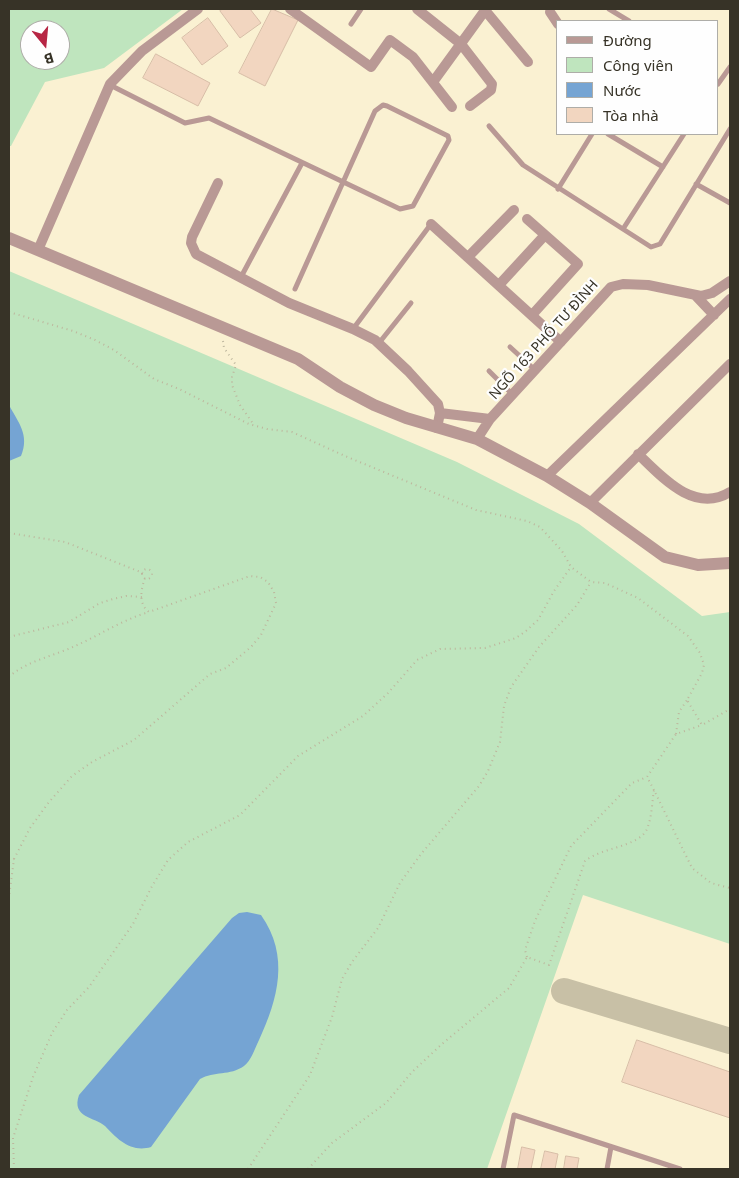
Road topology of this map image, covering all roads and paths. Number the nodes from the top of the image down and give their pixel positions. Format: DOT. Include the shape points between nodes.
graph roads {
  1 [pos="198,9"];
  2 [pos="290,9"];
  3 [pos="361,9"];
  4 [pos="417,9"];
  5 [pos="485,9"];
  6 [pos="609,9"];
  7 [pos="627,20"];
  8 [pos="351,24"];
  9 [pos="461,44"];
  10 [pos="528,62"];
  11 [pos="730,67"];
  12 [pos="720,77"];
  13 [pos="433,82"];
  14 [pos="110,84"];
  15 [pos="470,106"];
  16 [pos="452,107"];
  17 [pos="489,126"];
  18 [pos="730,129"];
  19 [pos="591,135"];
  20 [pos="610,135"];
  21 [pos="683,135"];
  22 [pos="302,163"];
  23 [pos="663,167"];
  24 [pos="343,181"];
  25 [pos="218,183"];
  26 [pos="696,184"];
  27 [pos="558,188"];
  28 [pos="730,203"];
  29 [pos="514,210"];
  30 [pos="527,219"];
  31 [pos="431,224"];
  32 [pos="623,229"];
  33 [pos="545,235"];
  34 [pos="9,238"];
  35 [pos="38,250"];
  36 [pos="468,257"];
  37 [pos="241,277"];
  38 [pos="730,281"];
  39 [pos="499,285"];
  40 [pos="295,289"];
  41 [pos="696,296"];
  42 [pos="730,299"];
  43 [pos="411,303"];
  44 [pos="9,312"];
  45 [pos="532,315"];
  46 [pos="714,315"];
  47 [pos="354,328"];
  48 [pos="224,340"];
  49 [pos="561,342"];
  50 [pos="378,343"];
  51 [pos="510,347"];
  52 [pos="730,364"];
  53 [pos="489,371"];
  54 [pos="535,371"];
  55 [pos="514,395"];
  56 [pos="440,412"];
  57 [pos="490,419"];
  58 [pos="254,425"];
  59 [pos="437,428"];
  60 [pos="477,439"];
  61 [pos="638,454"];
  62 [pos="547,476"];
  63 [pos="730,492"];
  64 [pos="590,503"];
  65 [pos="9,533"];
  66 [pos="730,563"];
  67 [pos="571,567"];
  68 [pos="143,573"];
  69 [pos="145,578"];
  70 [pos="591,582"];
  71 [pos="142,597"];
  72 [pos="149,612"];
  73 [pos="9,637"];
  74 [pos="9,677"];
  75 [pos="688,700"];
  76 [pos="730,709"];
  77 [pos="702,725"];
  78 [pos="676,734"];
  79 [pos="647,777"];
  80 [pos="654,790"];
  81 [pos="14,859"];
  82 [pos="9,862"];
  83 [pos="730,888"];
  84 [pos="9,897"];
  85 [pos="527,957"];
  86 [pos="611,1147"];
  87 [pos="14,1169"];
  88 [pos="248,1169"];
  89 [pos="308,1169"];
  90 [pos="503,1169"];
  91 [pos="607,1169"];
  92 [pos="680,1169"];
  1 -- 14 [label="street" via="142,51"];
  2 -- 13 [label="street" via="371,66 390,40 413,57"];
  3 -- 8 [label="lane"];
  4 -- 9 [label="street"];
  5 -- 9 [label="street"];
  5 -- 10 [label="street"];
  6 -- 7 [label="lane"];
  9 -- 13 [label="street"];
  9 -- 15 [label="street" via="492,87"];
  11 -- 12 [label="lane"];
  13 -- 16 [label="street"];
  14 -- 22 [label="lane" via="185,123 209,118"];
  14 -- 35 [label="street"];
  17 -- 27 [label="lane" via="519,161"];
  18 -- 26 [label="lane"];
  19 -- 27 [label="lane"];
  20 -- 23 [label="lane"];
  21 -- 23 [label="lane"];
  22 -- 24 [label="lane"];
  22 -- 37 [label="lane"];
  23 -- 32 [label="lane"];
  24 -- 24 [label="lane" via="400,209 410,208 449,140 448,136 383,105 375,111"];
  24 -- 40 [label="lane"];
  25 -- 37 [label="street" via="191,243 196,254"];
  26 -- 28 [label="lane"];
  26 -- 32 [label="lane" via="656,247 647,246"];
  27 -- 32 [label="lane"];
  29 -- 36 [label="street"];
  30 -- 33 [label="street"];
  31 -- 36 [label="street"];
  31 -- 47 [label="lane"];
  33 -- 39 [label="street"];
  33 -- 45 [label="street" via="578,264"];
  34 -- 35 [label="street"];
  35 -- 59 [label="street" via="298,359 374,405"];
  36 -- 39 [label="street"];
  37 -- 47 [label="street" via="289,303"];
  38 -- 41 [label="street" via="712,293"];
  39 -- 45 [label="street"];
  41 -- 46 [label="street"];
  41 -- 49 [label="street, NGÕ 163 PHỐ TƯ ĐÌNH" via="648,285 615,285"];
  42 -- 46 [label="street"];
  43 -- 50 [label="lane"];
  44 -- 58 [label="path" via="95,340 154,379"];
  45 -- 49 [label="street"];
  46 -- 62 [label="street"];
  47 -- 50 [label="street"];
  48 -- 58 [label="path" via="224,348 236,365 232,378 235,395"];
  49 -- 54 [label="street, NGÕ 163 PHỐ TƯ ĐÌNH"];
  50 -- 56 [label="street" via="438,404"];
  51 -- 54 [label="lane"];
  52 -- 61 [label="street"];
  53 -- 55 [label="lane"];
  54 -- 55 [label="street, NGÕ 163 PHỐ TƯ ĐÌNH"];
  55 -- 57 [label="street, NGÕ 163 PHỐ TƯ ĐÌNH"];
  56 -- 57 [label="street"];
  56 -- 59 [label="street"];
  57 -- 60 [label="street, NGÕ 163 PHỐ TƯ ĐÌNH"];
  58 -- 67 [label="path" via="292,432 476,510 527,521 550,536"];
  59 -- 60 [label="street"];
  60 -- 62 [label="street"];
  61 -- 63 [label="street" via="683,492 698,498 712,498"];
  61 -- 64 [label="street"];
  62 -- 64 [label="street"];
  64 -- 66 [label="street" via="665,557 698,565"];
  65 -- 68 [label="path" via="65,542"];
  67 -- 70 [label="path"];
  67 -- 87 [label="path" via="538,620 526,631 516,638 485,648 440,649 417,660 362,716 298,756 240,814 188,842 168,860 133,924 52,1033 13,1138"];
  68 -- 69 [label="path"];
  68 -- 69 [label="path" via="147,569 152,572 151,577"];
  69 -- 71 [label="path"];
  70 -- 75 [label="path" via="638,598 695,644 704,665"];
  70 -- 88 [label="path" via="577,605 539,647 511,686 504,706 500,742 488,770 479,786 400,883 378,928 352,962 342,979 332,1017 310,1075"];
  71 -- 72 [label="path" via="143,606"];
  71 -- 73 [label="path" via="113,599 69,622"];
  72 -- 74 [label="path" via="122,621"];
  72 -- 81 [label="path" via="250,576 268,582 276,602 261,635 244,653 226,668 210,674 134,740 72,776 30,828"];
  75 -- 77 [label="path"];
  75 -- 78 [label="path" via="679,712"];
  76 -- 77 [label="path"];
  77 -- 78 [label="path"];
  78 -- 79 [label="path"];
  79 -- 80 [label="path"];
  79 -- 85 [label="path" via="632,783 571,846 535,921 525,950"];
  80 -- 83 [label="path" via="692,868 711,884"];
  80 -- 85 [label="path" via="649,823 640,838 605,849 585,861 549,965"];
  81 -- 82 [label="path"];
  81 -- 84 [label="path"];
  85 -- 89 [label="path" via="509,988 412,1072 386,1103 332,1143"];
  86 -- 90 [label="lane" via="514,1115"];
  86 -- 91 [label="lane"];
  86 -- 92 [label="lane"];
}
